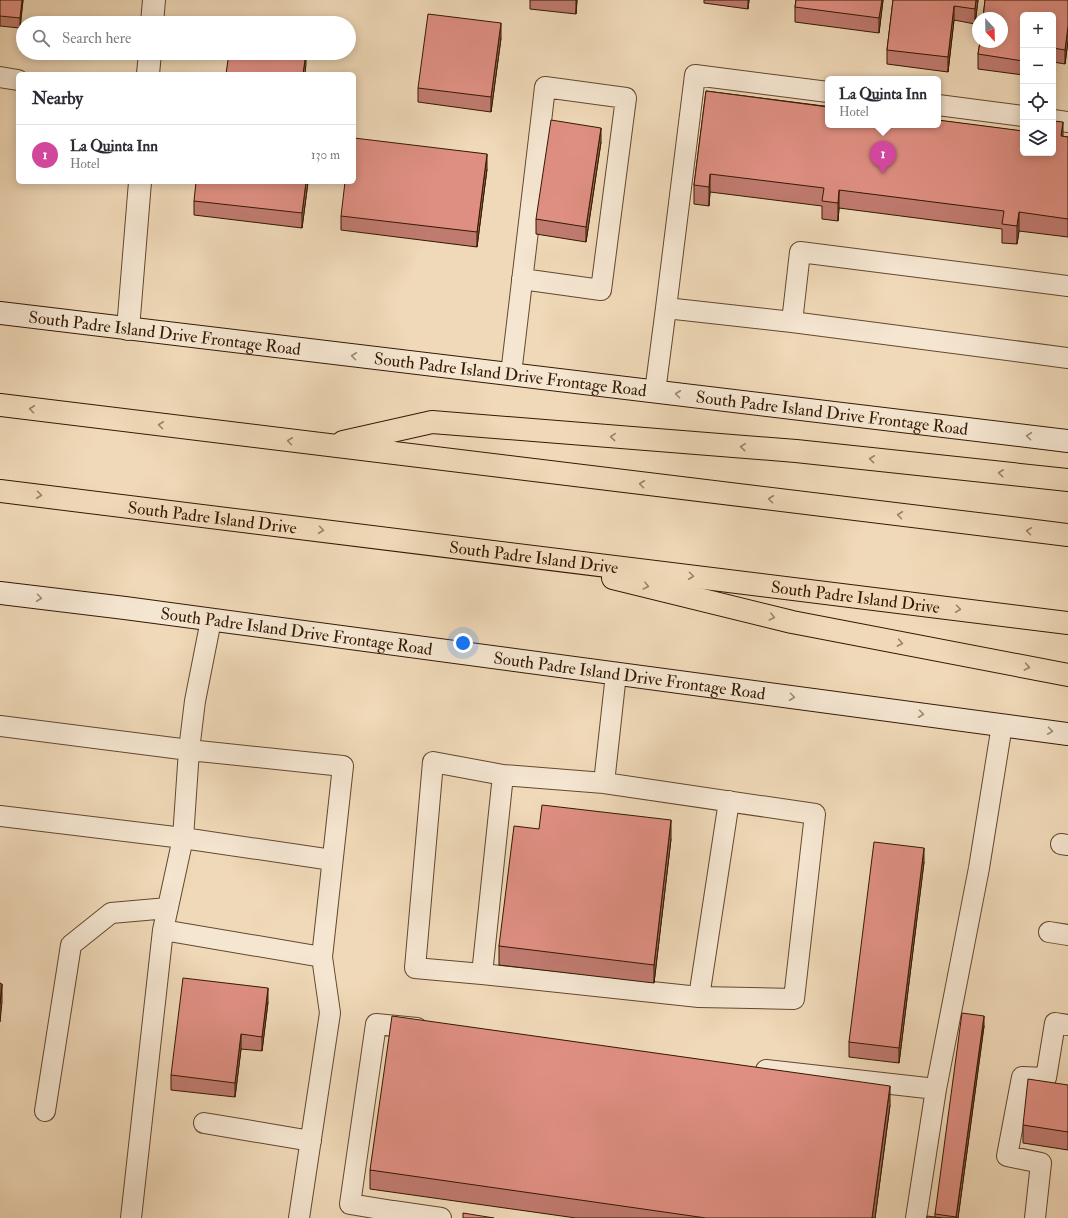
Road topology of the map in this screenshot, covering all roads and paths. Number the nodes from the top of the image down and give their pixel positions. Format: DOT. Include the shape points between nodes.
graph roads {
  1 [pos="154,0"];
  2 [pos="153,16"];
  3 [pos="149,60"];
  4 [pos="148,72"];
  5 [pos="0,77"];
  6 [pos="16,80"];
  7 [pos="825,92"];
  8 [pos="941,105"];
  9 [pos="1020,116"];
  10 [pos="1056,120"];
  11 [pos="1068,122"];
  12 [pos="140,184"];
  13 [pos="522,279"];
  14 [pos="1068,286"];
  15 [pos="666,308"];
  16 [pos="0,313"];
  17 [pos="792,322"];
  18 [pos="128,329"];
  19 [pos="1068,358"];
  20 [pos="511,374"];
  21 [pos="656,392"];
  22 [pos="0,405"];
  23 [pos="1068,441"];
  24 [pos="328,446"];
  25 [pos="1068,480"];
  26 [pos="0,491"];
  27 [pos="1068,536"];
  28 [pos="513,554"];
  29 [pos="0,593"];
  30 [pos="212,620"];
  31 [pos="1068,623"];
  32 [pos="616,674"];
  33 [pos="1068,675"];
  34 [pos="1002,725"];
  35 [pos="0,726"];
  36 [pos="1068,734"];
  37 [pos="189,750"];
  38 [pos="504,775"];
  39 [pos="604,783"];
  40 [pos="729,801"];
  41 [pos="0,816"];
  42 [pos="183,838"];
  43 [pos="332,860"];
  44 [pos="168,908"];
  45 [pos="163,930"];
  46 [pos="322,957"];
  47 [pos="482,974"];
  48 [pos="699,997"];
  49 [pos="1068,1025"];
  50 [pos="431,1030"];
  51 [pos="747,1067"];
  52 [pos="936,1090"];
  53 [pos="45,1111"];
  54 [pos="204,1123"];
  55 [pos="310,1141"];
  56 [pos="393,1215"];
  57 [pos="131,1218"];
  58 [pos="298,1218"];
  59 [pos="441,1218"];
  60 [pos="916,1218"];
  61 [pos="1035,1218"];
  1 -- 2 [label="main road"];
  3 -- 4 [label="main road"];
  5 -- 6 [label="lane"];
  7 -- 15 [label="lane" via="695,75"];
  8 -- 9 [label="lane"];
  10 -- 11 [label="lane"];
  12 -- 18 [label="main road"];
  13 -- 13 [label="lane" via="545,87 626,98 601,290"];
  13 -- 20 [label="lane"];
  14 -- 17 [label="lane" via="800,252"];
  15 -- 17 [label="lane"];
  15 -- 21 [label="lane"];
  16 -- 18 [label="main road, South Padre Island Drive Frontage Road"];
  17 -- 19 [label="lane"];
  20 -- 18 [label="main road, South Padre Island Drive Frontage Road, one-way"];
  20 -- 21 [label="main road, South Padre Island Drive Frontage Road"];
  23 -- 21 [label="main road, South Padre Island Drive Frontage Road, one-way"];
  24 -- 22 [label="highway, one-way"];
  25 -- 24 [label="highway, one-way" via="796,451 432,422"];
  27 -- 24 [label="highway, one-way"];
  26 -- 28 [label="highway, South Padre Island Drive, one-way"];
  28 -- 31 [label="highway, South Padre Island Drive, one-way"];
  28 -- 33 [label="highway, one-way" via="792,622"];
  29 -- 30 [label="main road, South Padre Island Drive Frontage Road, one-way"];
  30 -- 32 [label="main road, South Padre Island Drive Frontage Road"];
  30 -- 37 [label="lane"];
  32 -- 34 [label="main road, South Padre Island Drive Frontage Road, one-way"];
  32 -- 39 [label="lane"];
  34 -- 36 [label="main road, South Padre Island Drive Frontage Road, one-way"];
  34 -- 52 [label="lane"];
  35 -- 37 [label="lane"];
  37 -- 42 [label="lane"];
  37 -- 43 [label="lane" via="343,766"];
  38 -- 39 [label="lane"];
  38 -- 47 [label="lane"];
  38 -- 47 [label="lane" via="433,762 415,968"];
  39 -- 40 [label="lane"];
  40 -- 48 [label="lane"];
  40 -- 48 [label="lane" via="815,814 794,999"];
  41 -- 42 [label="lane"];
  42 -- 43 [label="lane"];
  42 -- 44 [label="lane"];
  43 -- 46 [label="lane"];
  44 -- 45 [label="lane"];
  44 -- 53 [label="lane" via="111,913 71,945"];
  45 -- 46 [label="lane"];
  45 -- 57 [label="lane"];
  46 -- 55 [label="lane" via="330,1012"];
  47 -- 48 [label="lane"];
  49 -- 61 [label="lane" via="1055,1023 1046,1078 1022,1077 1007,1156 1041,1163"];
  50 -- 56 [label="lane" via="376,1024 350,1204"];
  51 -- 52 [label="lane"];
  52 -- 60 [label="lane"];
  54 -- 55 [label="lane"];
  55 -- 58 [label="lane"];
  56 -- 59 [label="lane"];
}
